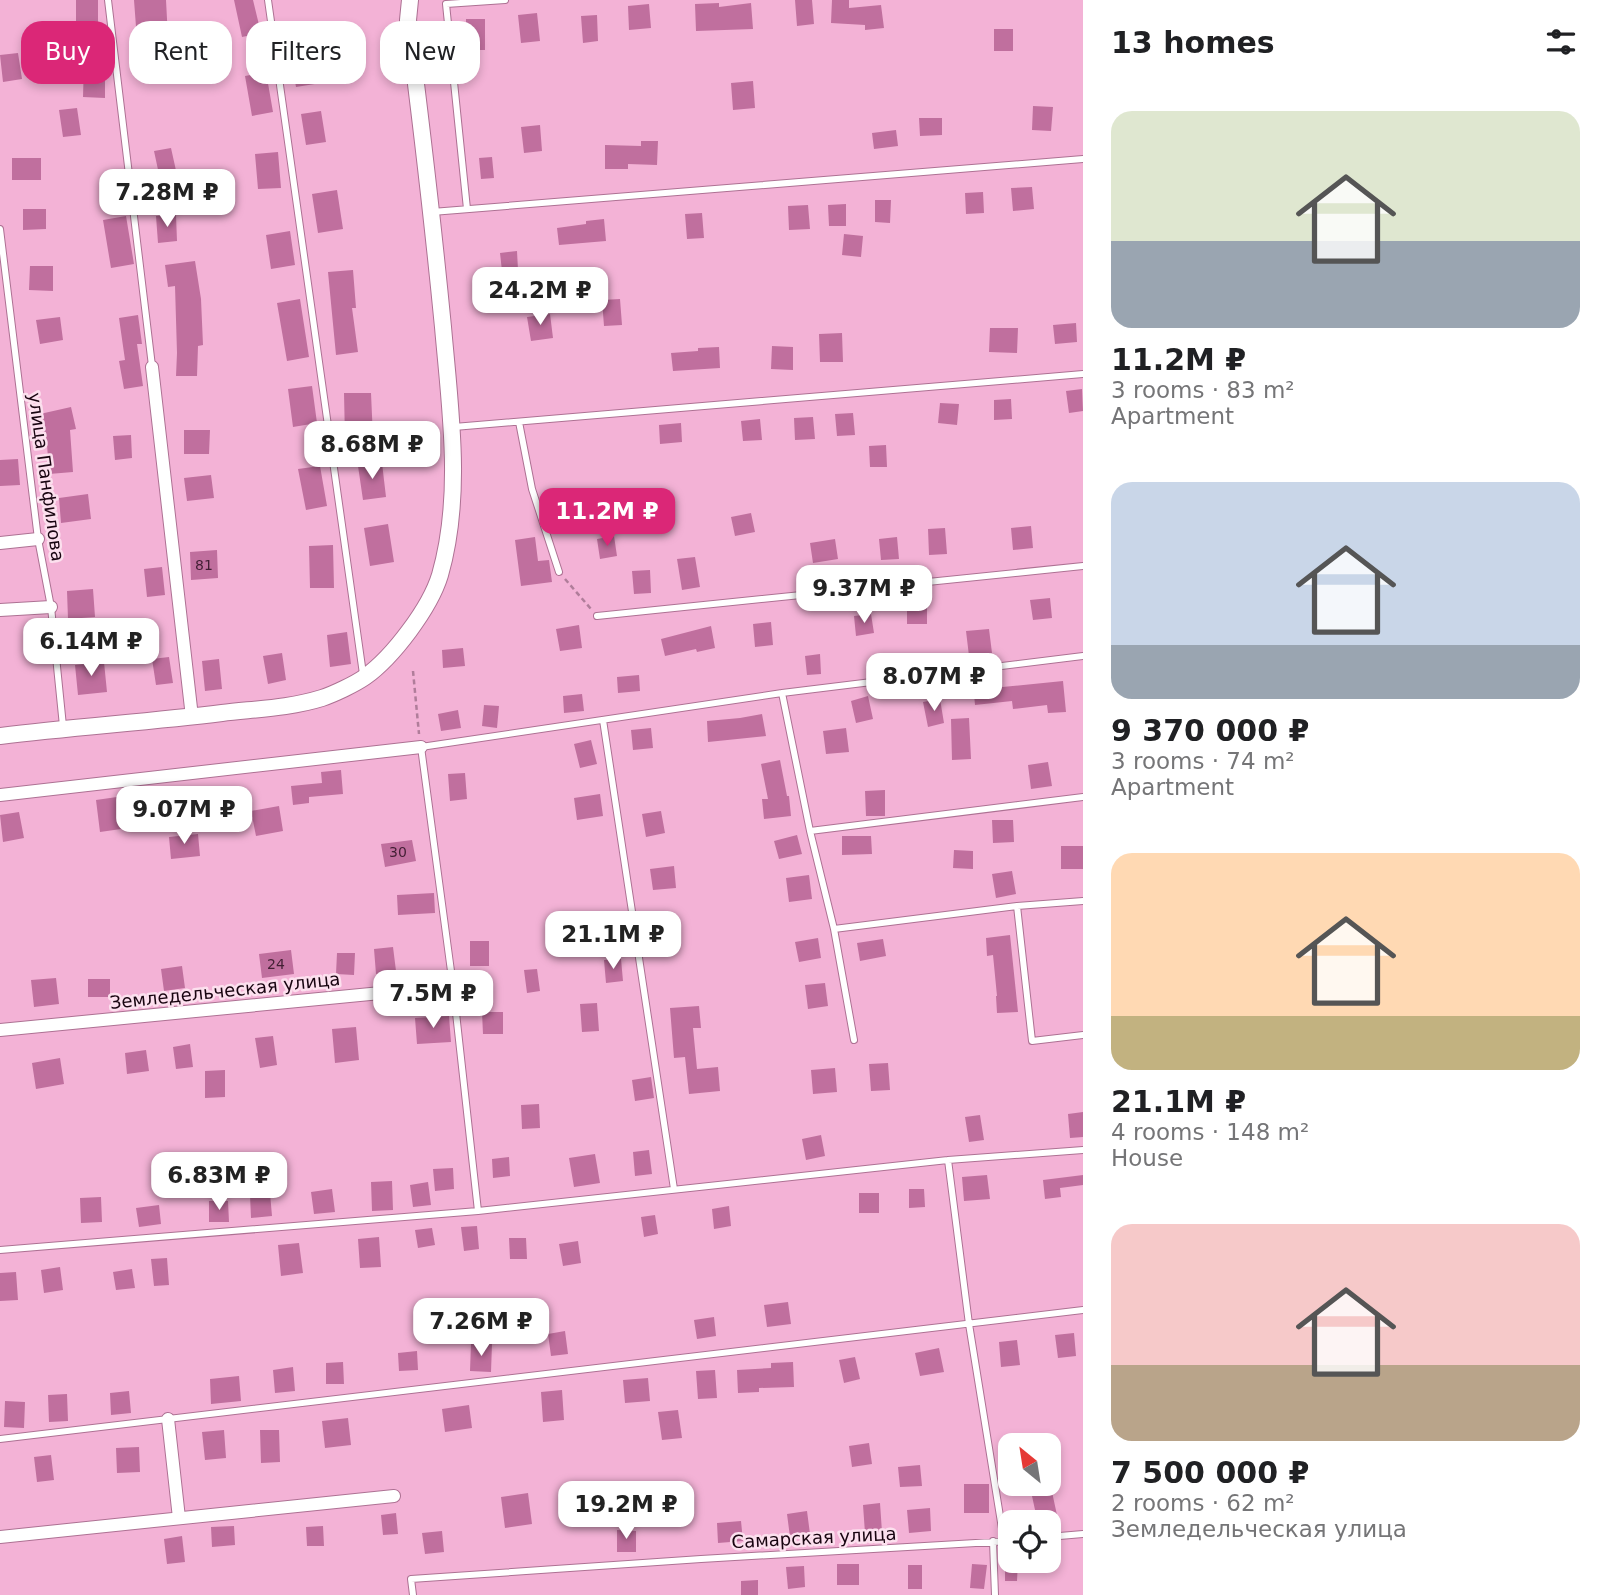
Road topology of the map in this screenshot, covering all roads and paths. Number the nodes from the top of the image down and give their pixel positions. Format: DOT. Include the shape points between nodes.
graph roads {
  1 [pos="108,0"];
  2 [pos="268,0"];
  3 [pos="410,0"];
  4 [pos="505,0"];
  5 [pos="1083,159"];
  6 [pos="467,209"];
  7 [pos="432,212"];
  8 [pos="0,229"];
  9 [pos="152,367"];
  10 [pos="1083,374"];
  11 [pos="519,422"];
  12 [pos="452,427"];
  13 [pos="38,539"];
  14 [pos="0,543"];
  15 [pos="1083,566"];
  16 [pos="559,572"];
  17 [pos="51,607"];
  18 [pos="0,610"];
  19 [pos="597,616"];
  20 [pos="1083,656"];
  21 [pos="413,671"];
  22 [pos="364,678"];
  23 [pos="782,693"];
  24 [pos="192,717"];
  25 [pos="603,720"];
  26 [pos="63,728"];
  27 [pos="0,736"];
  28 [pos="421,747"];
  29 [pos="0,795"];
  30 [pos="1083,797"];
  31 [pos="810,831"];
  32 [pos="1083,901"];
  33 [pos="1017,906"];
  34 [pos="834,929"];
  35 [pos="453,986"];
  36 [pos="0,1030"];
  37 [pos="1083,1035"];
  38 [pos="854,1040"];
  39 [pos="1083,1150"];
  40 [pos="948,1160"];
  41 [pos="674,1189"];
  42 [pos="478,1211"];
  43 [pos="0,1250"];
  44 [pos="1083,1310"];
  45 [pos="969,1324"];
  46 [pos="168,1419"];
  47 [pos="0,1439"];
  48 [pos="394,1496"];
  49 [pos="1002,1510"];
  50 [pos="179,1518"];
  51 [pos="1083,1534"];
  52 [pos="0,1536"];
  53 [pos="1061,1536"];
  54 [pos="993,1541"];
  55 [pos="998,1541"];
  56 [pos="413,1595"];
  57 [pos="995,1595"];
  1 -- 9 [label="lane"];
  2 -- 22 [label="lane"];
  3 -- 7 [label="main road" via="408,20"];
  4 -- 6 [label="lane" via="446,4"];
  5 -- 6 [label="lane"];
  6 -- 7 [label="lane"];
  7 -- 12 [label="main road"];
  8 -- 13 [label="lane, улица Панфилова"];
  9 -- 24 [label="street"];
  10 -- 11 [label="lane"];
  11 -- 12 [label="lane"];
  11 -- 16 [label="lane" via="532,489"];
  12 -- 22 [label="main road" via="452,516 439,577 409,631 388,658"];
  13 -- 14 [label="street"];
  13 -- 17 [label="lane, улица Панфилова"];
  15 -- 19 [label="lane"];
  16 -- 19 [label="path"];
  17 -- 18 [label="street"];
  17 -- 26 [label="lane, улица Панфилова"];
  20 -- 23 [label="lane"];
  21 -- 28 [label="path"];
  22 -- 24 [label="main road" via="323,697"];
  23 -- 25 [label="lane"];
  23 -- 31 [label="lane"];
  24 -- 26 [label="main road"];
  25 -- 28 [label="lane"];
  25 -- 41 [label="lane"];
  26 -- 27 [label="main road"];
  28 -- 29 [label="street"];
  28 -- 35 [label="lane"];
  30 -- 31 [label="lane"];
  31 -- 34 [label="lane"];
  32 -- 33 [label="lane"];
  33 -- 34 [label="lane"];
  33 -- 37 [label="lane" via="1032,1041"];
  34 -- 38 [label="lane"];
  35 -- 36 [label="street, Земледельческая улица"];
  35 -- 42 [label="lane"];
  39 -- 40 [label="lane"];
  40 -- 41 [label="lane"];
  40 -- 45 [label="lane"];
  41 -- 42 [label="lane"];
  42 -- 43 [label="lane"];
  44 -- 45 [label="lane"];
  45 -- 46 [label="lane"];
  45 -- 49 [label="lane"];
  46 -- 47 [label="lane"];
  46 -- 50 [label="street"];
  48 -- 50 [label="street"];
  50 -- 52 [label="street"];
  51 -- 53 [label="lane"];
  54 -- 55 [label="lane, Самарская улица"];
  54 -- 56 [label="lane, Самарская улица" via="411,1579"];
  54 -- 57 [label="lane"];
}
